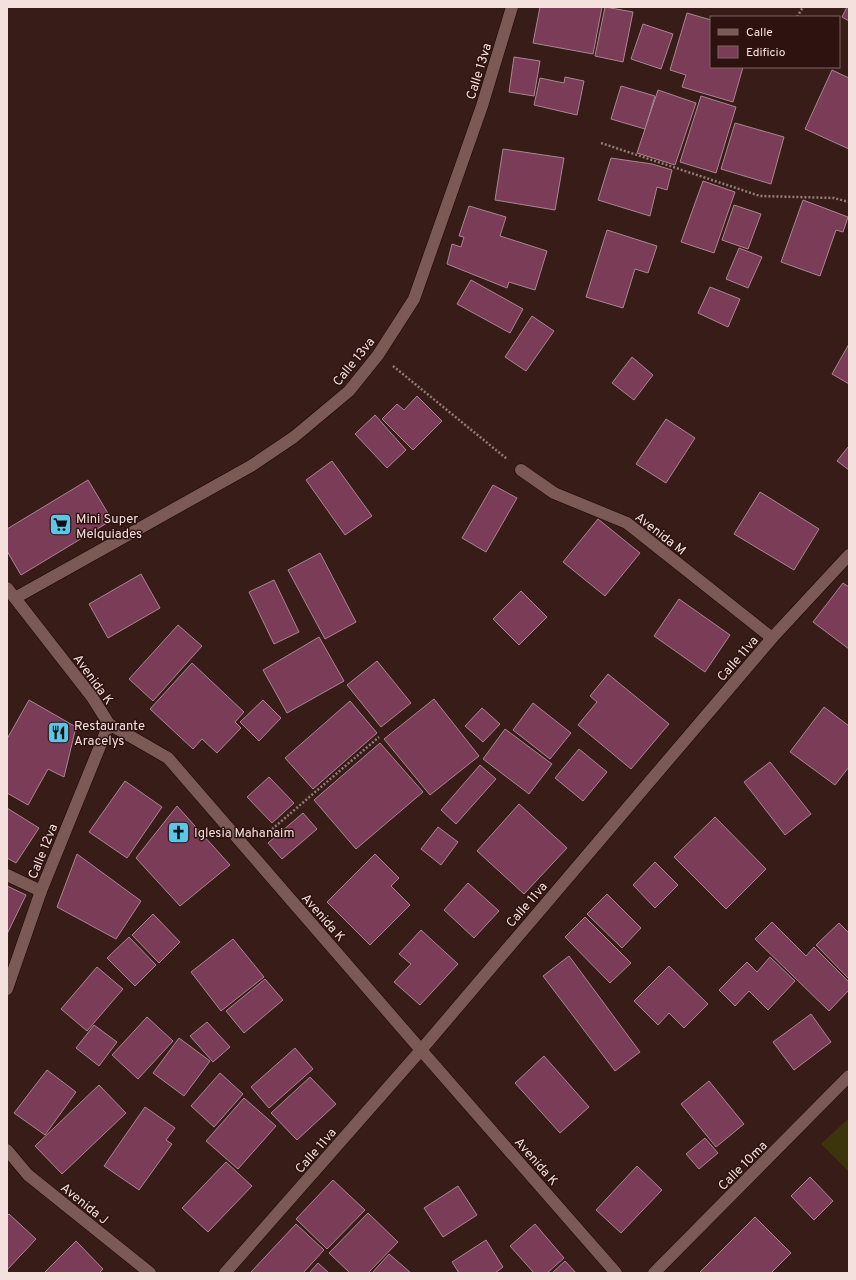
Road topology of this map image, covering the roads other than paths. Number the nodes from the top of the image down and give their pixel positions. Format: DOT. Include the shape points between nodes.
graph roads {
  1 [pos="512,7"];
  2 [pos="522,470"];
  3 [pos="849,555"];
  4 [pos="7,588"];
  5 [pos="15,598"];
  6 [pos="772,638"];
  7 [pos="108,724"];
  8 [pos="7,875"];
  9 [pos="41,891"];
  10 [pos="7,989"];
  11 [pos="420,1050"];
  12 [pos="849,1076"];
  13 [pos="7,1150"];
  14 [pos="150,1273"];
  15 [pos="225,1273"];
  16 [pos="616,1273"];
  17 [pos="654,1273"];
  1 -- 5 [label="street, Calle 13va" via="482,106 414,299 378,355 349,391 294,437 251,466"];
  2 -- 6 [label="street, Avenida M" via="554,493 627,523"];
  3 -- 6 [label="street, Calle 11va"];
  4 -- 5 [label="street, Avenida K"];
  5 -- 7 [label="street, Avenida K" via="92,698"];
  6 -- 11 [label="street, Calle 11va"];
  7 -- 9 [label="street, Calle 12va"];
  7 -- 11 [label="street, Avenida K" via="168,758"];
  8 -- 9 [label="street"];
  9 -- 10 [label="street, Calle 12va"];
  11 -- 15 [label="street, Calle 11va"];
  11 -- 16 [label="street, Avenida K"];
  12 -- 17 [label="street, Calle 10ma"];
  13 -- 14 [label="street, Avenida J" via="28,1175"];
}
